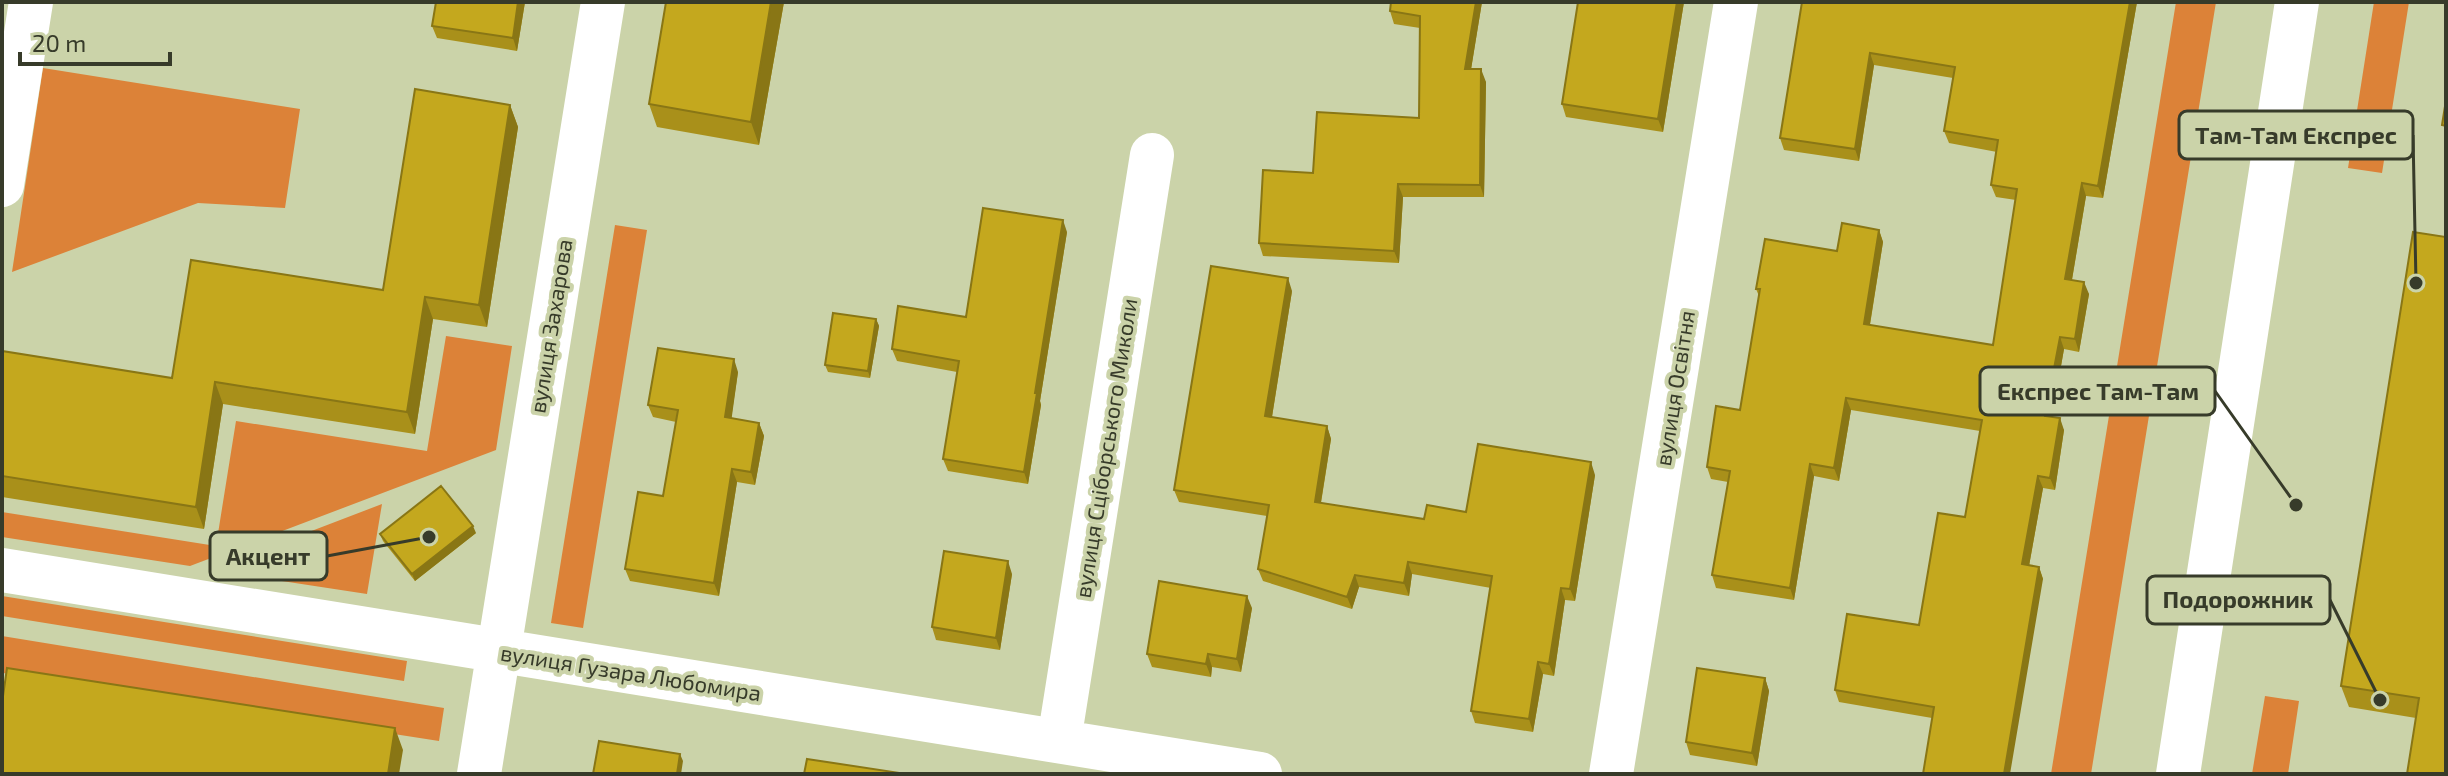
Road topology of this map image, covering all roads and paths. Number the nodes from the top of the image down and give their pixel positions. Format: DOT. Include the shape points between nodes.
graph roads {
  1 [pos="31,2"];
  2 [pos="603,2"];
  3 [pos="1736,2"];
  4 [pos="2297,2"];
  5 [pos="1152,155"];
  6 [pos="2,185"];
  7 [pos="2,570"];
  8 [pos="498,650"];
  9 [pos="1059,741"];
  10 [pos="479,774"];
  11 [pos="1260,774"];
  12 [pos="1611,774"];
  13 [pos="2178,774"];
  1 -- 6 [label="street"];
  2 -- 8 [label="street, вулиця Захарова"];
  3 -- 12 [label="street, вулиця Освітня"];
  4 -- 13 [label="street"];
  5 -- 9 [label="street, вулиця Сціборського Миколи"];
  7 -- 8 [label="street, вулиця Гузара Любомира"];
  8 -- 9 [label="street, вулиця Гузара Любомира"];
  8 -- 10 [label="street, вулиця Захарова"];
  9 -- 11 [label="street, вулиця Гузара Любомира"];
}
